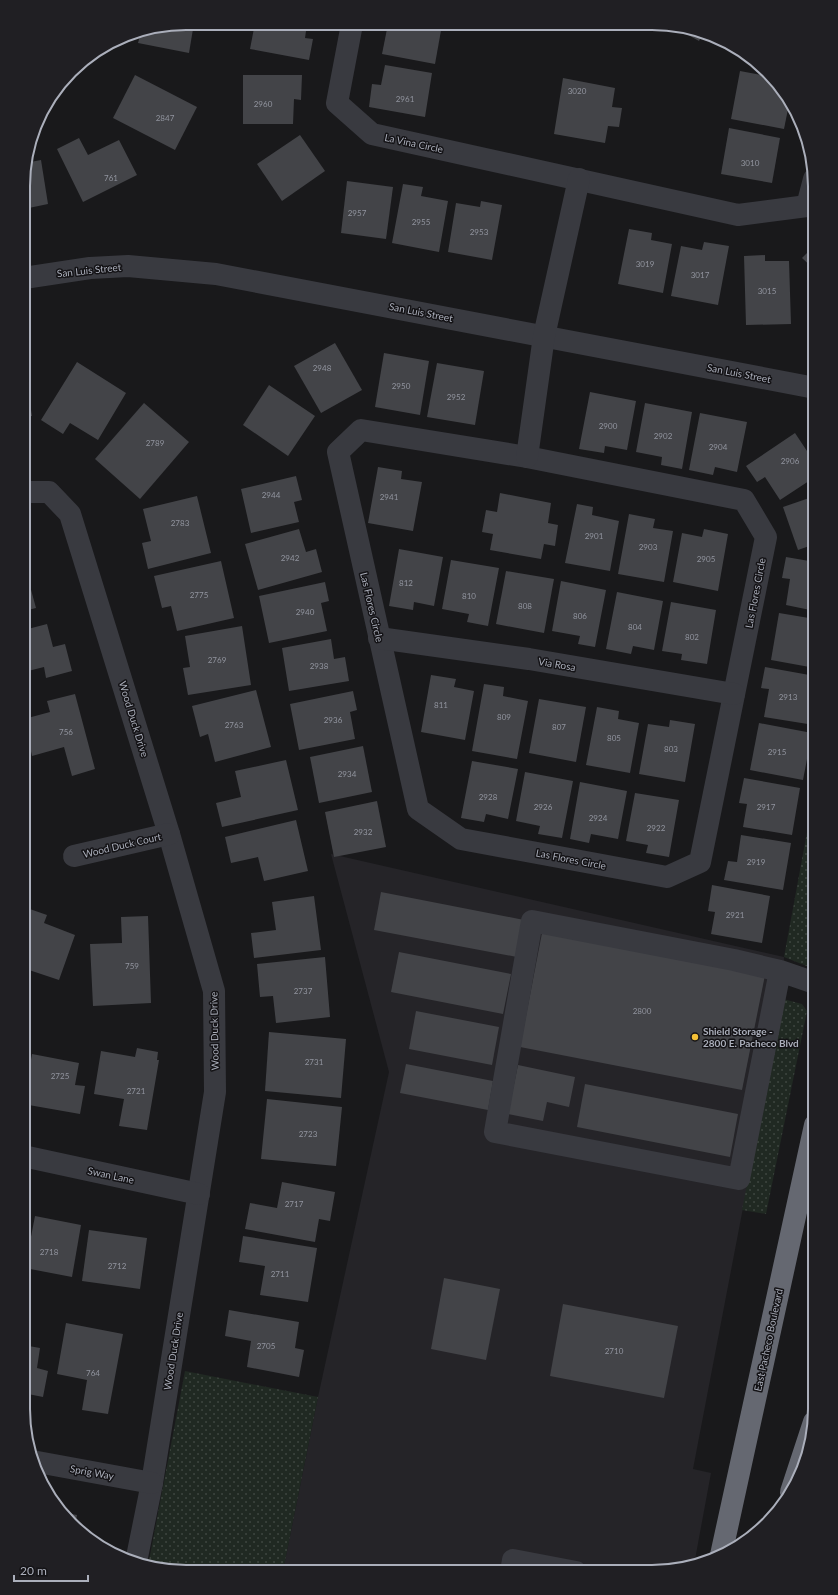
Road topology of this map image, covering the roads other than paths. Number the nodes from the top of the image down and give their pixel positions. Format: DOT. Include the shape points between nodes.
graph roads {
  1 [pos="351,30"];
  2 [pos="579,180"];
  3 [pos="808,202"];
  4 [pos="30,277"];
  5 [pos="544,336"];
  6 [pos="808,387"];
  7 [pos="527,457"];
  8 [pos="30,492"];
  9 [pos="379,638"];
  10 [pos="734,694"];
  11 [pos="169,834"];
  12 [pos="74,856"];
  13 [pos="780,971"];
  14 [pos="808,981"];
  15 [pos="808,1157"];
  16 [pos="30,1158"];
  17 [pos="199,1194"];
  18 [pos="39,1462"];
  19 [pos="152,1483"];
  20 [pos="722,1548"];
  21 [pos="137,1557"];
  22 [pos="512,1565"];
  23 [pos="539,1565"];
  1 -- 2 [label="street, La Vina Circle" via="337,103 372,134"];
  2 -- 3 [label="street, La Vina Circle" via="738,215 807,206"];
  2 -- 5 [label="street"];
  4 -- 5 [label="street, San Luis Street" via="90,268 168,268 223,275"];
  5 -- 6 [label="street, San Luis Street"];
  5 -- 7 [label="street"];
  7 -- 9 [label="street, Las Flores Circle" via="361,430 338,452"];
  7 -- 10 [label="street, Las Flores Circle" via="744,500 766,537"];
  8 -- 11 [label="street, Wood Duck Drive" via="49,492 70,514"];
  9 -- 10 [label="street, Via Rosa" via="529,659"];
  9 -- 10 [label="street, Las Flores Circle" via="418,809 461,839 667,877 700,862"];
  11 -- 12 [label="street, Wood Duck Court"];
  11 -- 17 [label="street, Wood Duck Drive" via="214,990 215,1092"];
  13 -- 13 [label="street" via="532,921 495,1132 738,1179"];
  13 -- 14 [label="street"];
  15 -- 20 [label="highway, East Pacheco Boulevard"];
  16 -- 17 [label="street, Swan Lane"];
  17 -- 19 [label="street, Wood Duck Drive"];
  18 -- 19 [label="street, Sprig Way"];
  19 -- 21 [label="street, Wood Duck Drive"];
  22 -- 23 [label="street" via="513,1560"];
}
